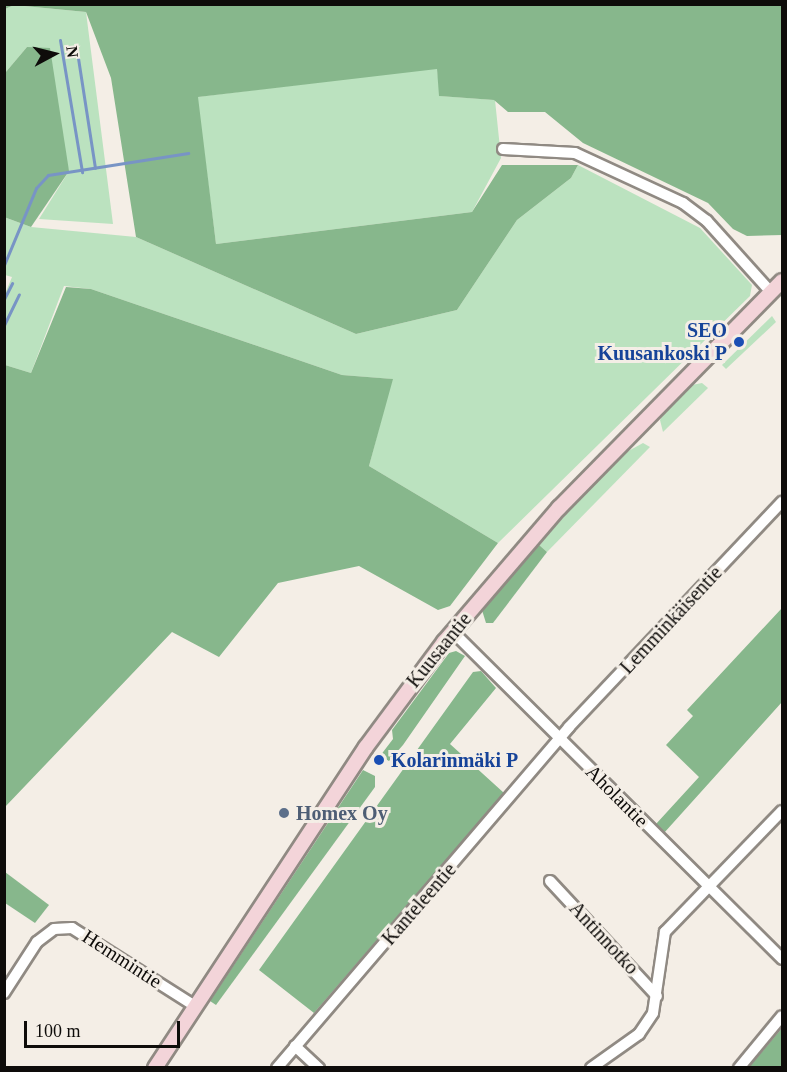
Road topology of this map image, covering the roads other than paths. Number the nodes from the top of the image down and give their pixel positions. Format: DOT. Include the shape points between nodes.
graph roads {
  1 [pos="503,149"];
  2 [pos="783,281"];
  3 [pos="771,292"];
  4 [pos="783,502"];
  5 [pos="453,632"];
  6 [pos="560,740"];
  7 [pos="783,811"];
  8 [pos="550,881"];
  9 [pos="708,888"];
  10 [pos="783,959"];
  11 [pos="4,993"];
  12 [pos="657,996"];
  13 [pos="195,1006"];
  14 [pos="783,1016"];
  15 [pos="295,1046"];
  16 [pos="155,1068"];
  17 [pos="277,1068"];
  18 [pos="319,1068"];
  19 [pos="591,1068"];
  20 [pos="739,1068"];
  1 -- 3 [label="street" via="575,153 683,203 707,221"];
  2 -- 3 [label="main road, Kuusaantie"];
  3 -- 5 [label="main road, Kuusaantie" via="559,508"];
  4 -- 6 [label="street, Lemminkäisentie"];
  5 -- 6 [label="street, Aholantie"];
  5 -- 13 [label="main road, Kuusaantie" via="366,747"];
  6 -- 9 [label="street, Aholantie"];
  6 -- 15 [label="street, Kanteleentie"];
  7 -- 9 [label="street"];
  8 -- 12 [label="street, Antinnotko"];
  9 -- 10 [label="street, Aholantie"];
  9 -- 12 [label="street" via="665,932"];
  11 -- 13 [label="street, Hemmintie" via="37,942 54,929 72,928"];
  12 -- 19 [label="street" via="639,1034"];
  13 -- 16 [label="main road, Kuusaantie"];
  14 -- 20 [label="street"];
  15 -- 17 [label="street, Kanteleentie"];
  15 -- 18 [label="street"];
}
